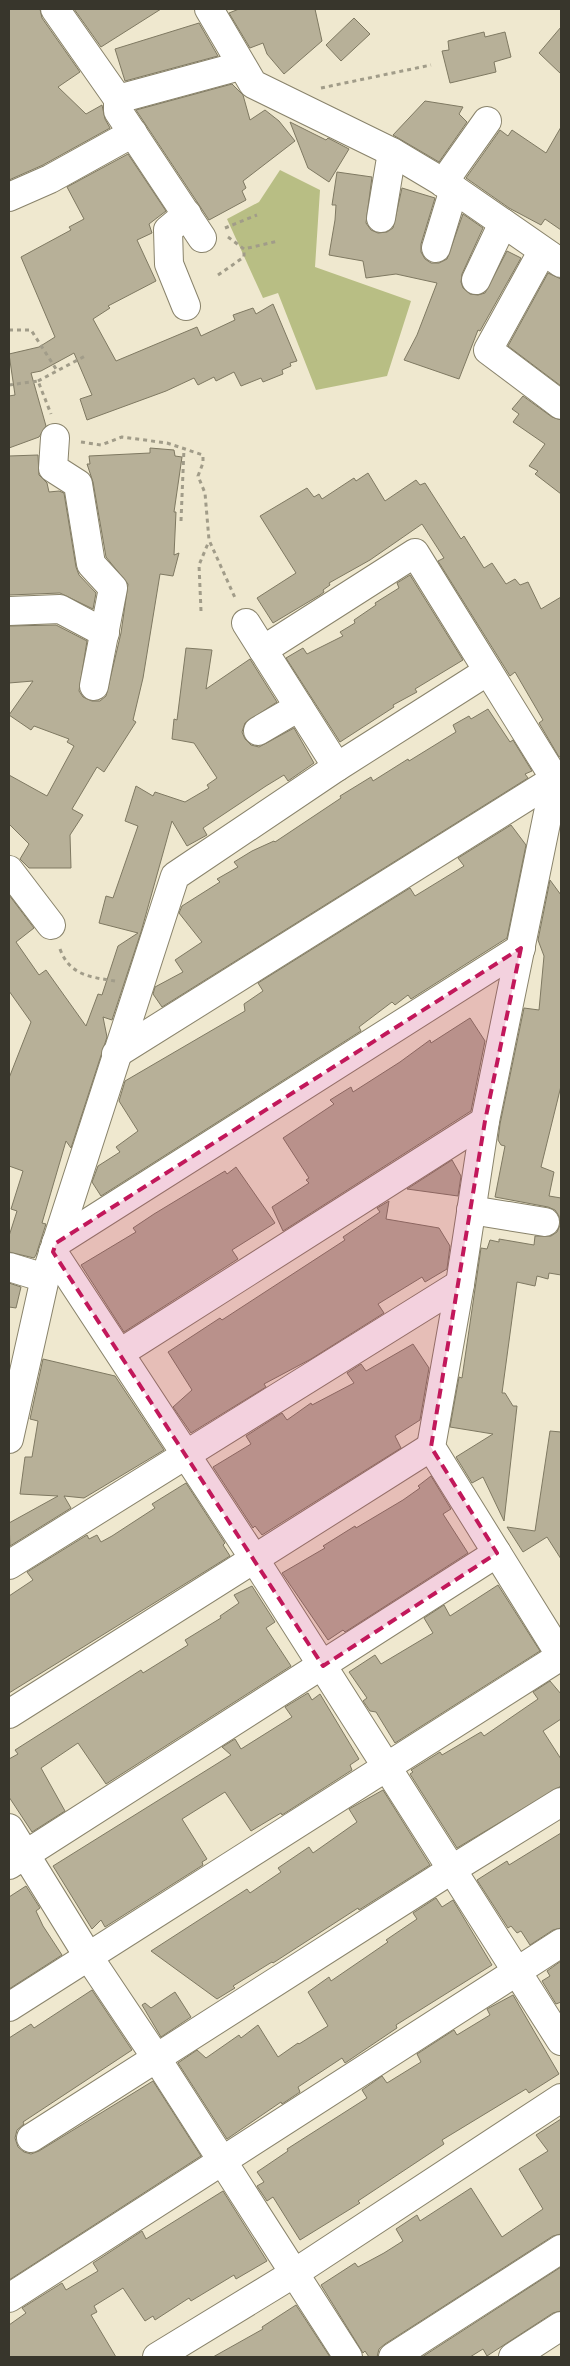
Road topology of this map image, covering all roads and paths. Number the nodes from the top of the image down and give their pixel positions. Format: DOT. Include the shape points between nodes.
graph roads {
  1 [pos="55,9"];
  2 [pos="209,9"];
  3 [pos="431,65"];
  4 [pos="240,66"];
  5 [pos="318,89"];
  6 [pos="118,99"];
  7 [pos="487,121"];
  8 [pos="133,133"];
  9 [pos="392,152"];
  10 [pos="448,186"];
  11 [pos="9,197"];
  12 [pos="186,214"];
  13 [pos="257,215"];
  14 [pos="381,218"];
  15 [pos="503,223"];
  16 [pos="202,238"];
  17 [pos="278,241"];
  18 [pos="436,248"];
  19 [pos="244,249"];
  20 [pos="552,258"];
  21 [pos="218,275"];
  22 [pos="476,280"];
  23 [pos="186,306"];
  24 [pos="9,330"];
  25 [pos="85,356"];
  26 [pos="58,372"];
  27 [pos="38,381"];
  28 [pos="9,385"];
  29 [pos="561,405"];
  30 [pos="55,438"];
  31 [pos="184,448"];
  32 [pos="181,521"];
  33 [pos="209,540"];
  34 [pos="9,611"];
  35 [pos="201,611"];
  36 [pos="246,623"];
  37 [pos="104,633"];
  38 [pos="263,650"];
  39 [pos="488,671"];
  40 [pos="94,686"];
  41 [pos="299,707"];
  42 [pos="258,731"];
  43 [pos="337,766"];
  44 [pos="555,779"];
  45 [pos="9,870"];
  46 [pos="51,925"];
  47 [pos="521,948"];
  48 [pos="138,984"];
  49 [pos="116,1054"];
  50 [pos="485,1121"];
  51 [pos="471,1210"];
  52 [pos="546,1222"];
  53 [pos="55,1248"];
  54 [pos="9,1267"];
  55 [pos="45,1278"];
  56 [pos="460,1284"];
  57 [pos="120,1353"];
  58 [pos="9,1439"];
  59 [pos="431,1447"];
  60 [pos="186,1453"];
  61 [pos="497,1553"];
  62 [pos="255,1560"];
  63 [pos="9,1565"];
  64 [pos="561,1656"];
  65 [pos="323,1666"];
  66 [pos="9,1714"];
  67 [pos="387,1766"];
  68 [pos="561,1802"];
  69 [pos="9,1828"];
  70 [pos="17,1860"];
  71 [pos="451,1870"];
  72 [pos="561,1943"];
  73 [pos="88,1956"];
  74 [pos="518,1970"];
  75 [pos="9,2007"];
  76 [pos="561,2041"];
  77 [pos="158,2058"];
  78 [pos="561,2098"];
  79 [pos="31,2138"];
  80 [pos="222,2162"];
  81 [pos="561,2250"];
  82 [pos="293,2274"];
  83 [pos="9,2298"];
  84 [pos="561,2326"];
  85 [pos="157,2357"];
  86 [pos="348,2357"];
  87 [pos="393,2357"];
  88 [pos="513,2357"];
  1 -- 6 [label="street"];
  2 -- 4 [label="street"];
  3 -- 5 [label="path"];
  4 -- 6 [label="street"];
  4 -- 9 [label="street" via="253,84"];
  6 -- 8 [label="street" via="118,111"];
  7 -- 10 [label="street"];
  8 -- 11 [label="street" via="50,179"];
  8 -- 12 [label="street"];
  9 -- 10 [label="street"];
  9 -- 14 [label="street"];
  10 -- 15 [label="street"];
  10 -- 18 [label="street"];
  12 -- 16 [label="street"];
  12 -- 23 [label="street" via="168,230 169,264"];
  13 -- 19 [label="path" via="219,230"];
  15 -- 20 [label="street"];
  15 -- 22 [label="street"];
  17 -- 19 [label="path"];
  19 -- 21 [label="path" via="244,256"];
  20 -- 29 [label="street" via="488,350"];
  24 -- 26 [label="path" via="31,330"];
  25 -- 26 [label="path"];
  26 -- 27 [label="path"];
  27 -- 28 [label="path"];
  27 -- 30 [label="path" via="50,408"];
  30 -- 31 [label="path" via="101,445 122,437"];
  30 -- 37 [label="street" via="53,468 78,484 91,564 113,588"];
  31 -- 32 [label="path"];
  31 -- 33 [label="path" via="203,455 198,476 205,493"];
  33 -- 35 [label="path" via="199,566"];
  33 -- 36 [label="path"];
  34 -- 37 [label="street" via="60,609"];
  36 -- 38 [label="street"];
  37 -- 40 [label="street"];
  38 -- 39 [label="street" via="415,554"];
  38 -- 41 [label="street"];
  39 -- 43 [label="street"];
  39 -- 44 [label="street"];
  41 -- 42 [label="street"];
  41 -- 43 [label="street"];
  43 -- 48 [label="street" via="175,876"];
  44 -- 47 [label="street"];
  44 -- 49 [label="street"];
  45 -- 46 [label="street"];
  46 -- 48 [label="path" via="63,958 83,976"];
  47 -- 50 [label="street"];
  47 -- 53 [label="street"];
  48 -- 49 [label="street"];
  49 -- 53 [label="street"];
  50 -- 51 [label="street"];
  50 -- 57 [label="street"];
  51 -- 52 [label="street"];
  51 -- 56 [label="street"];
  53 -- 55 [label="street"];
  53 -- 57 [label="street"];
  54 -- 55 [label="street"];
  55 -- 58 [label="street"];
  56 -- 59 [label="street"];
  56 -- 60 [label="street"];
  57 -- 60 [label="street"];
  59 -- 61 [label="street"];
  59 -- 62 [label="street"];
  60 -- 62 [label="street"];
  60 -- 63 [label="street"];
  61 -- 64 [label="street"];
  61 -- 65 [label="street"];
  62 -- 65 [label="street"];
  62 -- 66 [label="street"];
  64 -- 67 [label="street"];
  65 -- 67 [label="street"];
  65 -- 70 [label="street"];
  67 -- 71 [label="street"];
  67 -- 73 [label="street"];
  68 -- 71 [label="street"];
  69 -- 70 [label="street"];
  70 -- 73 [label="street"];
  71 -- 74 [label="street"];
  71 -- 77 [label="street"];
  72 -- 74 [label="street"];
  73 -- 75 [label="street"];
  73 -- 77 [label="street"];
  74 -- 76 [label="street"];
  74 -- 80 [label="street"];
  77 -- 79 [label="street"];
  77 -- 80 [label="street"];
  78 -- 82 [label="street"];
  80 -- 82 [label="street"];
  80 -- 83 [label="street"];
  81 -- 87 [label="street"];
  82 -- 85 [label="street"];
  82 -- 86 [label="street"];
  84 -- 88 [label="street"];
}
